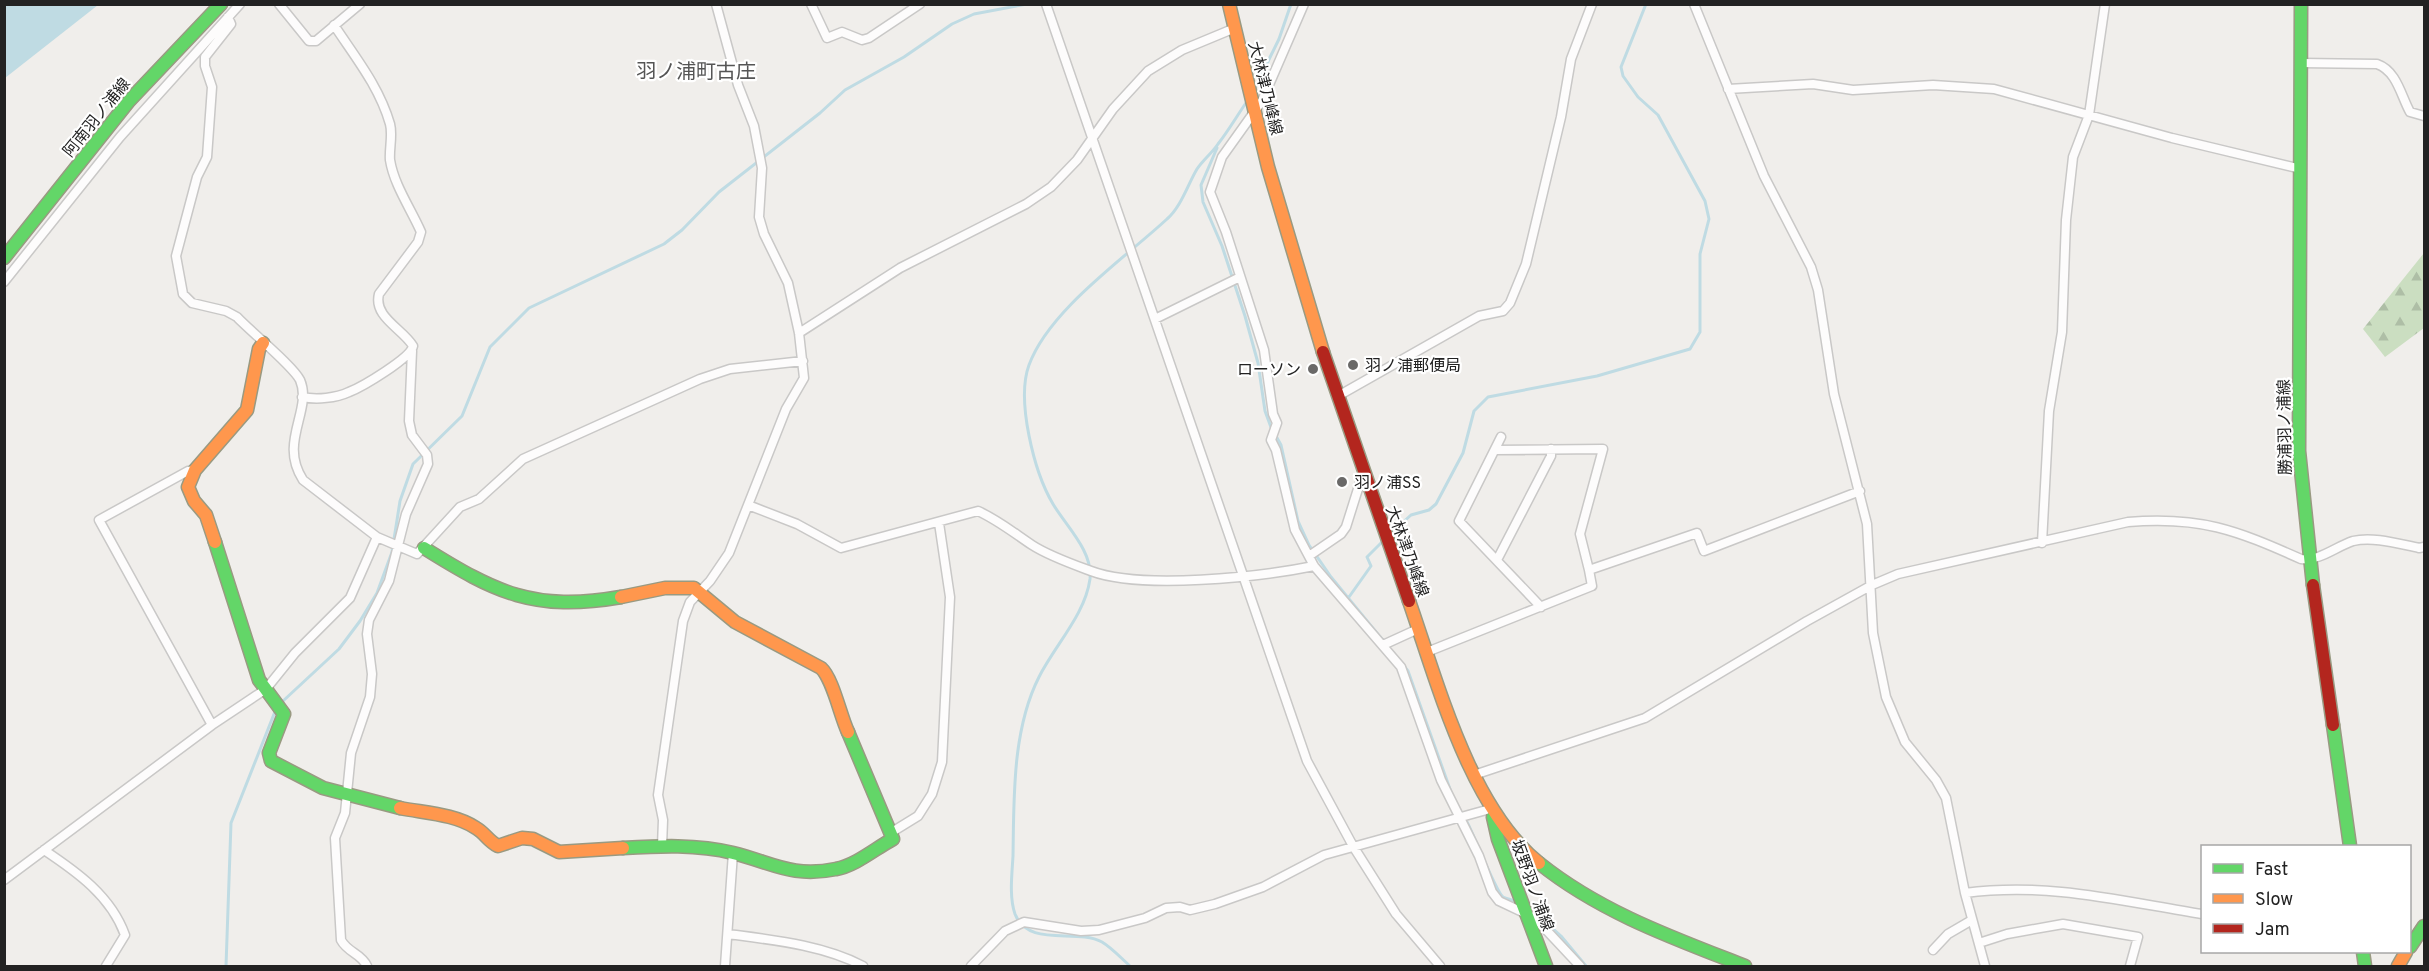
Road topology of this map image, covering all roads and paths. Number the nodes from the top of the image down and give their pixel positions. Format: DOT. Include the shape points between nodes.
graph roads {
  1 [pos="221,4"];
  2 [pos="240,4"];
  3 [pos="279,4"];
  4 [pos="360,4"];
  5 [pos="716,4"];
  6 [pos="811,4"];
  7 [pos="920,4"];
  8 [pos="1046,4"];
  9 [pos="1229,4"];
  10 [pos="1304,4"];
  11 [pos="1592,4"];
  12 [pos="1694,4"];
  13 [pos="2105,4"];
  14 [pos="2301,4"];
  15 [pos="228,17"];
  16 [pos="334,25"];
  17 [pos="1235,28"];
  18 [pos="2301,63"];
  19 [pos="1728,89"];
  20 [pos="1254,105"];
  21 [pos="2089,115"];
  22 [pos="2424,116"];
  23 [pos="1091,136"];
  24 [pos="2301,169"];
  25 [pos="4,258"];
  26 [pos="1235,279"];
  27 [pos="4,282"];
  28 [pos="1155,319"];
  29 [pos="799,333"];
  30 [pos="263,343"];
  31 [pos="412,351"];
  32 [pos="803,361"];
  33 [pos="1338,396"];
  34 [pos="303,398"];
  35 [pos="1501,438"];
  36 [pos="1551,449"];
  37 [pos="1495,450"];
  38 [pos="195,470"];
  39 [pos="1363,473"];
  40 [pos="1860,490"];
  41 [pos="748,505"];
  42 [pos="939,523"];
  43 [pos="378,537"];
  44 [pos="2042,543"];
  45 [pos="399,547"];
  46 [pos="2424,547"];
  47 [pos="424,548"];
  48 [pos="1309,556"];
  49 [pos="1497,560"];
  50 [pos="2310,560"];
  51 [pos="1314,566"];
  52 [pos="1589,570"];
  53 [pos="1243,576"];
  54 [pos="1872,585"];
  55 [pos="699,593"];
  56 [pos="1541,607"];
  57 [pos="1418,629"];
  58 [pos="1383,645"];
  59 [pos="1427,652"];
  60 [pos="266,689"];
  61 [pos="212,725"];
  62 [pos="1474,775"];
  63 [pos="348,794"];
  64 [pos="1491,811"];
  65 [pos="1464,818"];
  66 [pos="892,832"];
  67 [pos="2350,845"];
  68 [pos="662,846"];
  69 [pos="1353,846"];
  70 [pos="44,850"];
  71 [pos="733,853"];
  72 [pos="4,880"];
  73 [pos="1965,893"];
  74 [pos="1525,911"];
  75 [pos="2201,914"];
  76 [pos="1972,920"];
  77 [pos="2424,926"];
  78 [pos="728,934"];
  79 [pos="1980,943"];
  80 [pos="2411,943"];
  81 [pos="1933,950"];
  82 [pos="106,966"];
  83 [pos="367,966"];
  84 [pos="725,966"];
  85 [pos="863,966"];
  86 [pos="971,966"];
  87 [pos="1440,966"];
  88 [pos="1546,966"];
  89 [pos="1580,966"];
  90 [pos="1744,966"];
  91 [pos="1985,966"];
  92 [pos="2130,966"];
  1 -- 25 [label="main road, 阿南羽ノ浦線" via="129,101"];
  2 -- 15 [label="street"];
  3 -- 16 [label="street" via="309,41 315,41"];
  4 -- 16 [label="street"];
  5 -- 29 [label="street" via="760,151 759,217 788,283"];
  6 -- 7 [label="street" via="827,38 842,32 862,40"];
  8 -- 23 [label="street"];
  9 -- 17 [label="main road, 大林津乃峰線"];
  10 -- 20 [label="street" via="1272,81"];
  11 -- 33 [label="street" via="1572,59 1526,264 1510,303 1503,311 1479,316"];
  12 -- 19 [label="street"];
  13 -- 21 [label="street"];
  14 -- 18 [label="main road, 勝浦羽ノ浦線"];
  15 -- 27 [label="street" via="120,137"];
  15 -- 30 [label="street" via="231,24 205,57 204,66 212,87 207,157 197,177 176,268 183,294 192,303 237,317"];
  16 -- 31 [label="street" via="370,76 380,98 391,126 394,176 421,232 377,301 380,311 409,339"];
  17 -- 20 [label="main road, 大林津乃峰線"];
  17 -- 23 [label="street" via="1159,62"];
  18 -- 22 [label="street" via="2385,67 2410,112"];
  18 -- 24 [label="main road, 勝浦羽ノ浦線"];
  19 -- 21 [label="street" via="1813,84 1853,90 1933,85 1984,88"];
  19 -- 40 [label="street" via="1764,176 1811,267 1834,394"];
  20 -- 26 [label="street" via="1222,157 1210,192"];
  20 -- 33 [label="main road, 大林津乃峰線" via="1274,190"];
  21 -- 24 [label="street"];
  21 -- 44 [label="street" via="2073,157 2066,220 2062,332 2049,411"];
  23 -- 28 [label="street"];
  23 -- 29 [label="street" via="1064,176 1043,193 900,268"];
  24 -- 50 [label="main road, 勝浦羽ノ浦線" via="2299,451"];
  26 -- 28 [label="street"];
  26 -- 48 [label="street" via="1264,350 1290,517"];
  28 -- 53 [label="street"];
  29 -- 32 [label="street"];
  30 -- 34 [label="street" via="299,378"];
  30 -- 38 [label="main road" via="247,410"];
  31 -- 34 [label="street" via="349,392"];
  31 -- 45 [label="street" via="409,421 428,464 406,514"];
  32 -- 41 [label="street" via="804,378 786,409"];
  32 -- 47 [label="street" via="730,369 700,379 523,459 479,499 460,507"];
  33 -- 39 [label="main road, 大林津乃峰線"];
  34 -- 43 [label="street" via="293,434 299,474"];
  35 -- 37 [label="street"];
  36 -- 37 [label="street"];
  36 -- 49 [label="street"];
  36 -- 52 [label="street" via="1603,449 1580,534"];
  37 -- 49 [label="street" via="1459,521"];
  38 -- 60 [label="main road" via="188,488 206,515 259,680"];
  38 -- 61 [label="street" via="99,520"];
  39 -- 48 [label="street" via="1341,534"];
  39 -- 57 [label="main road, 大林津乃峰線"];
  40 -- 52 [label="street" via="1704,551 1697,533"];
  40 -- 54 [label="street"];
  41 -- 42 [label="street" via="797,524 841,548"];
  41 -- 55 [label="street" via="729,553"];
  42 -- 53 [label="street" via="978,511 1001,521 1033,545 1095,573 1149,580"];
  42 -- 66 [label="street" via="950,597 942,762 932,794 918,816"];
  43 -- 45 [label="street"];
  43 -- 60 [label="street" via="350,598 295,653"];
  44 -- 50 [label="street" via="2128,522 2160,519 2232,530"];
  44 -- 54 [label="street" via="1898,574"];
  45 -- 47 [label="street" via="417,554"];
  45 -- 63 [label="street" via="389,581 369,620 370,697 351,753"];
  46 -- 50 [label="street" via="2354,541"];
  47 -- 55 [label="main road" via="466,575 534,602 619,598 657,588 686,587"];
  48 -- 51 [label="street"];
  49 -- 56 [label="street"];
  50 -- 67 [label="main road, 勝浦羽ノ浦線"];
  51 -- 53 [label="street"];
  51 -- 58 [label="street"];
  52 -- 56 [label="street" via="1592,586"];
  53 -- 69 [label="street" via="1307,761"];
  54 -- 62 [label="street" via="1645,718"];
  54 -- 73 [label="street" via="1873,633 1886,698 1905,742 1946,798"];
  55 -- 66 [label="main road" via="735,622 829,675 837,707"];
  55 -- 68 [label="street" via="690,602 683,621 668,723 658,795 663,820"];
  56 -- 59 [label="street"];
  57 -- 58 [label="street"];
  57 -- 59 [label="main road, 大林津乃峰線"];
  58 -- 65 [label="street" via="1401,667 1441,780"];
  59 -- 62 [label="main road, 大林津乃峰線"];
  60 -- 61 [label="street"];
  60 -- 63 [label="main road" via="284,714 269,753 271,761 323,788"];
  61 -- 70 [label="street"];
  62 -- 64 [label="main road, 大林津乃峰線"];
  63 -- 68 [label="main road" via="450,817 477,828 498,846 522,838 559,852"];
  63 -- 83 [label="street" via="335,838 341,940 346,949 362,956"];
  64 -- 65 [label="street"];
  64 -- 74 [label="main road, 坂野羽ノ浦線"];
  64 -- 90 [label="main road, 大林津乃峰線" via="1535,859 1563,884 1594,903"];
  65 -- 69 [label="street"];
  65 -- 74 [label="street" via="1492,892 1499,901"];
  66 -- 71 [label="main road" via="893,839 839,869 780,870"];
  68 -- 71 [label="main road"];
  69 -- 86 [label="street" via="1324,855 1263,887 1190,910 1167,908 1099,930 1020,924 1005,931"];
  69 -- 87 [label="street" via="1396,914"];
  70 -- 72 [label="street"];
  70 -- 82 [label="street" via="87,879 121,923 125,935"];
  71 -- 78 [label="street"];
  73 -- 75 [label="street" via="2006,888 2080,892"];
  73 -- 76 [label="street"];
  74 -- 88 [label="main road, 坂野羽ノ浦線"];
  74 -- 89 [label="street"];
  76 -- 79 [label="street"];
  76 -- 81 [label="street" via="1948,934"];
  77 -- 80 [label="main road"];
  78 -- 84 [label="street"];
  78 -- 85 [label="street" via="845,956"];
  79 -- 91 [label="street"];
  79 -- 92 [label="street" via="2063,924 2138,937"];
}
